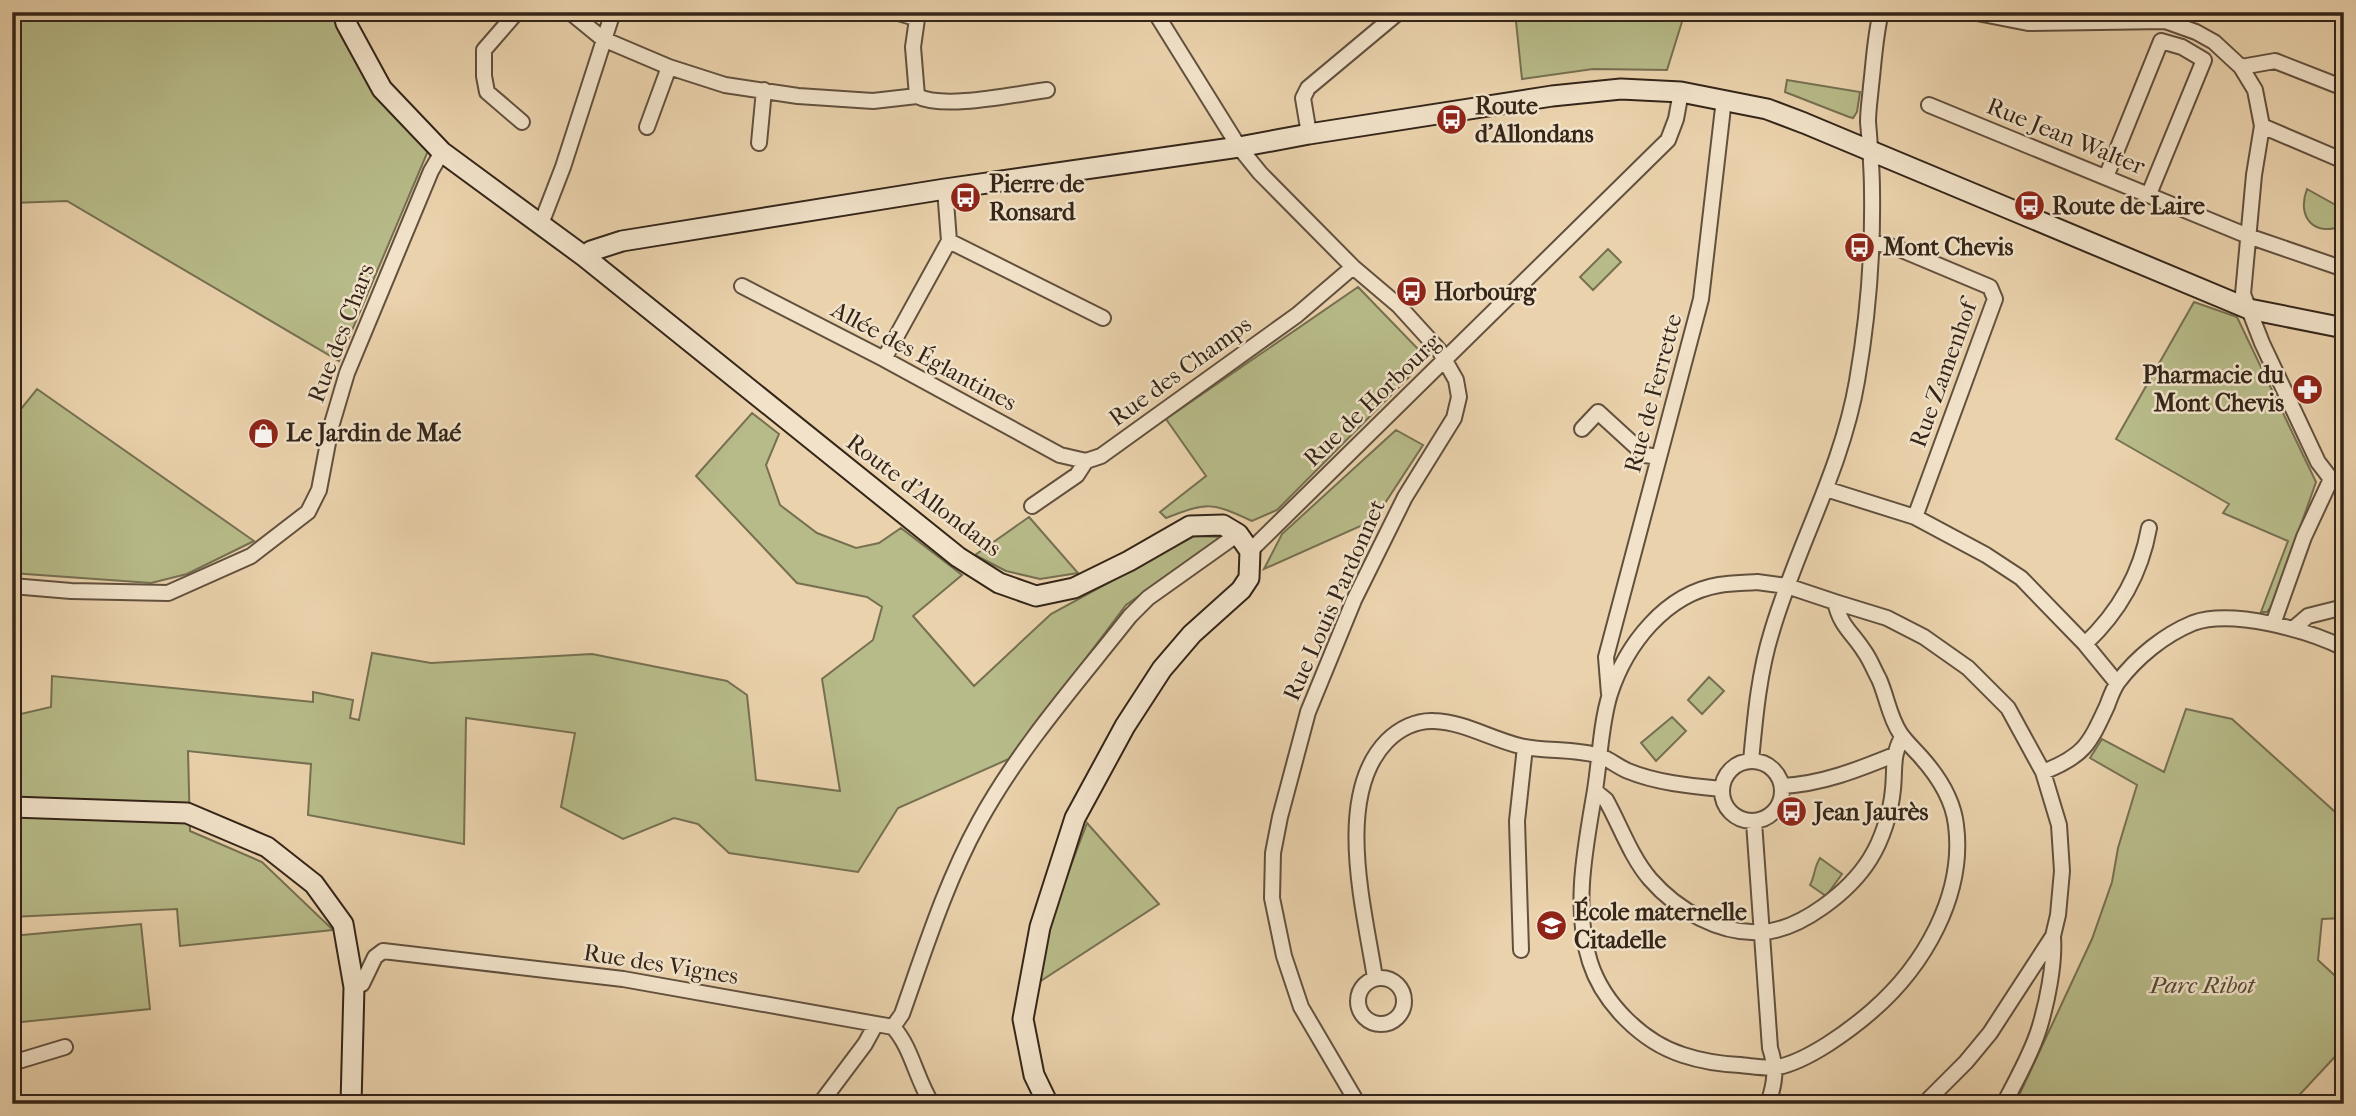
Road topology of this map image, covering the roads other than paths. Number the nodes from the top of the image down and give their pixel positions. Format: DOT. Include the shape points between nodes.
graph roads {
  1 [pos="343,12"];
  2 [pos="517,12"];
  3 [pos="570,12"];
  4 [pos="613,12"];
  5 [pos="895,12"];
  6 [pos="1399,12"];
  7 [pos="1881,12"];
  8 [pos="1972,12"];
  9 [pos="1159,14"];
  10 [pos="916,15"];
  11 [pos="603,39"];
  12 [pos="669,67"];
  13 [pos="2241,67"];
  14 [pos="2344,88"];
  15 [pos="764,90"];
  16 [pos="1047,90"];
  17 [pos="1681,92"];
  18 [pos="916,96"];
  19 [pos="1724,99"];
  20 [pos="1929,105"];
  21 [pos="522,121"];
  22 [pos="2262,126"];
  23 [pos="647,127"];
  24 [pos="1309,134"];
  25 [pos="759,143"];
  26 [pos="1239,147"];
  27 [pos="442,152"];
  28 [pos="1872,152"];
  29 [pos="2344,161"];
  30 [pos="2106,177"];
  31 [pos="945,189"];
  32 [pos="2149,194"];
  33 [pos="541,223"];
  34 [pos="2248,236"];
  35 [pos="949,241"];
  36 [pos="1872,242"];
  37 [pos="585,257"];
  38 [pos="1353,267"];
  39 [pos="2344,270"];
  40 [pos="742,286"];
  41 [pos="2249,309"];
  42 [pos="1103,318"];
  43 [pos="2344,328"];
  44 [pos="884,359"];
  45 [pos="1446,359"];
  46 [pos="1582,429"];
  47 [pos="1659,457"];
  48 [pos="1086,461"];
  49 [pos="2337,482"];
  50 [pos="1826,489"];
  51 [pos="1032,506"];
  52 [pos="1915,517"];
  53 [pos="2149,528"];
  54 [pos="1238,534"];
  55 [pos="1250,551"];
  56 [pos="12,586"];
  57 [pos="1787,586"];
  58 [pos="1835,602"];
  59 [pos="2344,607"];
  60 [pos="2273,624"];
  61 [pos="2294,628"];
  62 [pos="2085,644"];
  63 [pos="2344,648"];
  64 [pos="2117,683"];
  65 [pos="1609,695"];
  66 [pos="1902,737"];
  67 [pos="1525,747"];
  68 [pos="1894,755"];
  69 [pos="1600,756"];
  70 [pos="1751,761"];
  71 [pos="2043,772"];
  72 [pos="1782,786"];
  73 [pos="1722,789"];
  74 [pos="1595,791"];
  75 [pos="12,807"];
  76 [pos="1754,822"];
  77 [pos="1763,932"];
  78 [pos="2053,936"];
  79 [pos="1521,950"];
  80 [pos="1375,978"];
  81 [pos="354,987"];
  82 [pos="876,1024"];
  83 [pos="893,1027"];
  84 [pos="65,1047"];
  85 [pos="12,1063"];
  86 [pos="1776,1067"];
  87 [pos="1769,1103"];
  88 [pos="351,1104"];
  89 [pos="820,1104"];
  90 [pos="932,1104"];
  91 [pos="1048,1104"];
  92 [pos="1359,1104"];
  93 [pos="1924,1104"];
  94 [pos="2004,1104"];
  1 -- 27 [label="street, Route d'Allondans" via="382,89"];
  2 -- 21 [label="street" via="484,50 484,76 487,92"];
  3 -- 11 [label="street"];
  4 -- 11 [label="street"];
  5 -- 10 [label="street"];
  6 -- 24 [label="street" via="1308,88 1303,98"];
  7 -- 28 [label="street" via="1868,120"];
  8 -- 13 [label="street" via="2028,23 2165,22 2205,37"];
  9 -- 26 [label="street"];
  10 -- 18 [label="street"];
  11 -- 12 [label="street"];
  11 -- 33 [label="street"];
  12 -- 15 [label="street" via="725,85"];
  12 -- 23 [label="street"];
  13 -- 14 [label="street" via="2275,61"];
  13 -- 22 [label="street" via="2255,90"];
  15 -- 18 [label="street" via="873,101"];
  15 -- 25 [label="street"];
  16 -- 18 [label="street" via="961,101 928,102"];
  17 -- 19 [label="street"];
  17 -- 24 [label="street" via="1621,89 1552,96"];
  17 -- 45 [label="street, Rue de Horbourg" via="1668,140"];
  19 -- 28 [label="street" via="1804,122"];
  19 -- 47 [label="street, Rue de Ferrette" via="1702,299"];
  20 -- 30 [label="street, Rue Jean Walter"];
  22 -- 29 [label="street"];
  22 -- 34 [label="street"];
  24 -- 26 [label="street"];
  26 -- 31 [label="street"];
  26 -- 38 [label="street"];
  27 -- 33 [label="street, Route d'Allondans"];
  27 -- 56 [label="street, Rue des Chars" via="347,373 319,490 308,512 251,556 168,593"];
  28 -- 36 [label="street"];
  28 -- 41 [label="street"];
  30 -- 32 [label="street, Rue Jean Walter"];
  30 -- 32 [label="street" via="2161,40 2182,47 2204,60"];
  31 -- 35 [label="street"];
  31 -- 37 [label="street" via="622,241"];
  32 -- 34 [label="street, Rue Jean Walter"];
  33 -- 37 [label="street, Route d'Allondans"];
  34 -- 39 [label="street, Rue Jean Walter"];
  34 -- 41 [label="street" via="2243,294"];
  35 -- 42 [label="street"];
  35 -- 44 [label="street"];
  36 -- 50 [label="street" via="1857,383"];
  36 -- 52 [label="street, Rue Zamenhof" via="1990,287 1995,299"];
  37 -- 54 [label="street, Route d'Allondans" via="958,557 999,583 1036,596 1074,588 1190,526 1223,525"];
  38 -- 45 [label="street" via="1399,306"];
  38 -- 48 [label="street, Rue des Champs" via="1287,323 1101,456"];
  40 -- 44 [label="street, Allée des Églantines"];
  41 -- 43 [label="street"];
  41 -- 49 [label="street" via="2318,462"];
  44 -- 48 [label="street, Allée des Églantines" via="1060,455"];
  45 -- 55 [label="street, Rue de Horbourg"];
  45 -- 92 [label="street, Rue Louis Pardonnet" via="1459,397 1454,418 1405,497 1354,600 1308,712 1273,853 1272,898 1301,1007"];
  46 -- 47 [label="street" via="1598,412 1645,455"];
  47 -- 65 [label="street, Rue de Ferrette" via="1606,657"];
  48 -- 51 [label="street, Rue des Champs" via="1077,475"];
  49 -- 60 [label="street" via="2304,537"];
  50 -- 52 [label="street"];
  50 -- 57 [label="street"];
  52 -- 62 [label="street" via="2021,578"];
  53 -- 62 [label="street" via="2145,551 2122,602"];
  54 -- 55 [label="street"];
  54 -- 83 [label="street" via="1148,598 1008,772 978,823 940,906 902,1014"];
  55 -- 91 [label="street" via="1249,578 1162,669 1075,818 1040,927 1023,1019 1034,1075"];
  57 -- 58 [label="street"];
  57 -- 65 [label="street" via="1758,582 1718,585 1687,595 1643,631"];
  57 -- 70 [label="street" via="1771,632"];
  58 -- 66 [label="street" via="1839,619 1864,650 1880,681"];
  58 -- 71 [label="street" via="1887,618 1968,668 2008,708"];
  59 -- 61 [label="street" via="2308,616"];
  60 -- 61 [label="street"];
  60 -- 64 [label="street" via="2225,619 2196,622 2161,640"];
  61 -- 63 [label="street"];
  62 -- 64 [label="street"];
  64 -- 71 [label="street" via="2088,744 2078,755"];
  65 -- 69 [label="street"];
  66 -- 68 [label="street"];
  66 -- 86 [label="street" via="1945,787 1956,822 1958,864 1947,907 1917,962 1888,998 1854,1026 1797,1060"];
  67 -- 69 [label="street"];
  67 -- 79 [label="street" via="1517,821"];
  67 -- 80 [label="street" via="1454,723 1432,721 1395,733 1381,748 1366,775 1358,806 1357,861"];
  68 -- 72 [label="street" via="1845,775"];
  68 -- 77 [label="street" via="1893,791 1882,835 1870,859 1831,901 1804,919"];
  69 -- 73 [label="street" via="1629,771"];
  69 -- 74 [label="street"];
  70 -- 72 [label="street" via="1768,766"];
  70 -- 73 [label="street" via="1734,766"];
  71 -- 78 [label="street" via="2059,825 2062,871"];
  72 -- 76 [label="street" via="1772,814"];
  73 -- 76 [label="street" via="1727,809"];
  74 -- 77 [label="street" via="1606,800 1639,864 1674,902 1726,928"];
  74 -- 86 [label="street" via="1582,878 1584,934 1605,995 1654,1042 1681,1055 1716,1063"];
  75 -- 81 [label="street" via="187,813 267,847 314,884 343,924"];
  76 -- 77 [label="street"];
  77 -- 86 [label="street" via="1770,1048"];
  78 -- 93 [label="street" via="1990,1033"];
  78 -- 94 [label="street" via="2039,1030"];
  81 -- 82 [label="street, Rue des Vignes" via="362,984 375,957 383,951 623,979"];
  81 -- 88 [label="street"];
  82 -- 83 [label="street, Rue des Vignes"];
  82 -- 89 [label="street"];
  83 -- 90 [label="street" via="903,1038"];
  84 -- 85 [label="street"];
  86 -- 87 [label="street"];
}
